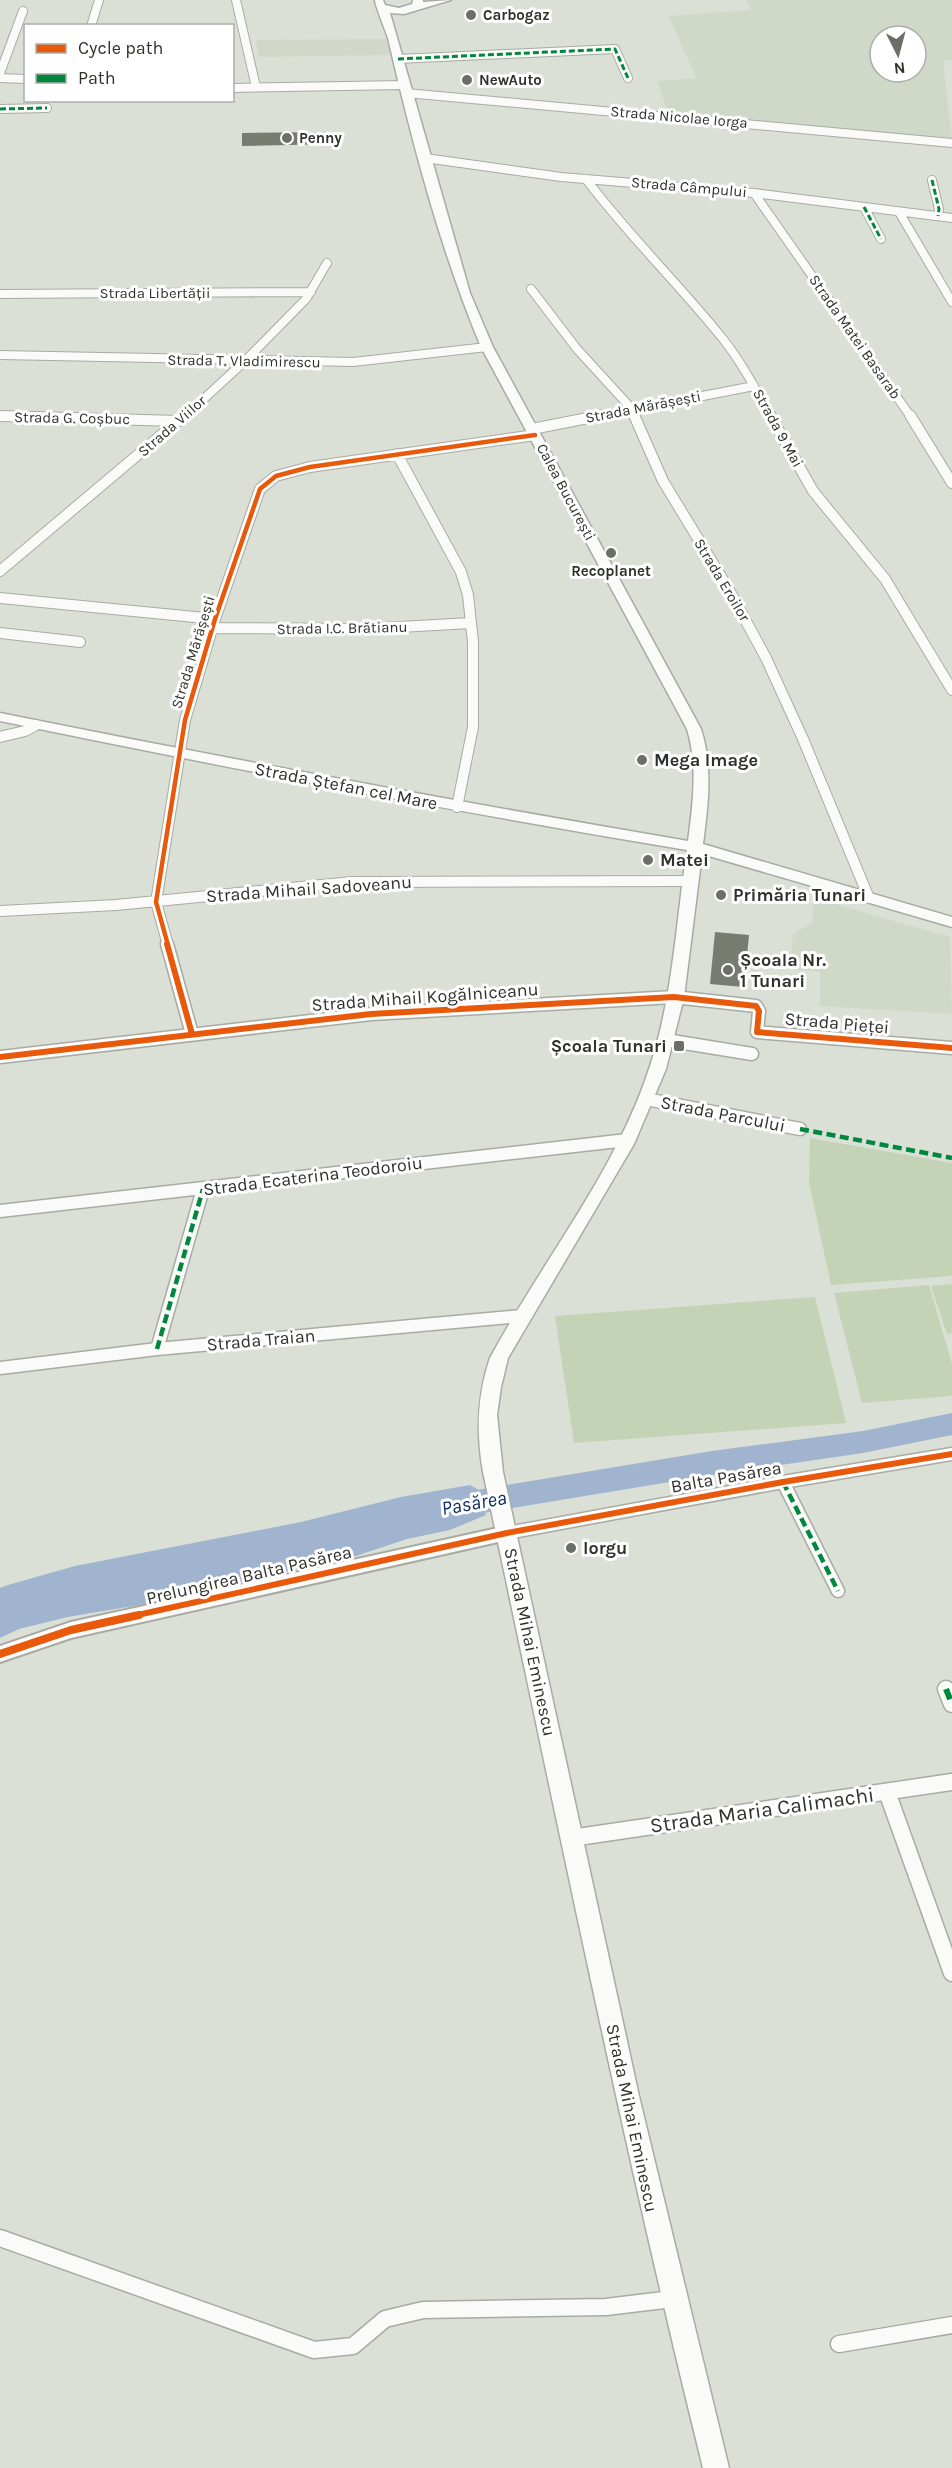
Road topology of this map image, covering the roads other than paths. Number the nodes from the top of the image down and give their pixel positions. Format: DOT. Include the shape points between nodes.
graph roads {
  1 [pos="99,0"];
  2 [pos="237,0"];
  3 [pos="446,0"];
  4 [pos="380,4"];
  5 [pos="414,6"];
  6 [pos="23,11"];
  7 [pos="92,24"];
  8 [pos="391,31"];
  9 [pos="398,59"];
  10 [pos="0,73"];
  11 [pos="0,78"];
  12 [pos="628,78"];
  13 [pos="24,79"];
  14 [pos="256,87"];
  15 [pos="234,88"];
  16 [pos="405,89"];
  17 [pos="47,108"];
  18 [pos="0,109"];
  19 [pos="952,143"];
  20 [pos="425,158"];
  21 [pos="586,179"];
  22 [pos="932,180"];
  23 [pos="754,193"];
  24 [pos="864,207"];
  25 [pos="899,212"];
  26 [pos="938,216"];
  27 [pos="952,218"];
  28 [pos="881,239"];
  29 [pos="327,263"];
  30 [pos="531,289"];
  31 [pos="311,292"];
  32 [pos="0,294"];
  33 [pos="952,302"];
  34 [pos="487,347"];
  35 [pos="0,355"];
  36 [pos="245,361"];
  37 [pos="754,386"];
  38 [pos="632,408"];
  39 [pos="0,416"];
  40 [pos="179,421"];
  41 [pos="534,432"];
  42 [pos="397,454"];
  43 [pos="952,483"];
  44 [pos="0,571"];
  45 [pos="0,598"];
  46 [pos="214,623"];
  47 [pos="471,623"];
  48 [pos="0,633"];
  49 [pos="80,642"];
  50 [pos="952,690"];
  51 [pos="0,717"];
  52 [pos="36,725"];
  53 [pos="0,737"];
  54 [pos="180,754"];
  55 [pos="457,807"];
  56 [pos="695,847"];
  57 [pos="690,881"];
  58 [pos="869,898"];
  59 [pos="156,902"];
  60 [pos="0,911"];
  61 [pos="952,922"];
  62 [pos="674,997"];
  63 [pos="192,1035"];
  64 [pos="666,1040"];
  65 [pos="952,1048"];
  66 [pos="752,1054"];
  67 [pos="0,1058"];
  68 [pos="646,1099"];
  69 [pos="800,1129"];
  70 [pos="627,1140"];
  71 [pos="203,1189"];
  72 [pos="0,1210"];
  73 [pos="522,1316"];
  74 [pos="157,1349"];
  75 [pos="0,1368"];
  76 [pos="952,1454"];
  77 [pos="783,1482"];
  78 [pos="505,1527"];
  79 [pos="838,1591"];
  80 [pos="0,1654"];
  81 [pos="946,1689"];
  82 [pos="952,1704"];
  83 [pos="952,1782"];
  84 [pos="887,1792"];
  85 [pos="571,1838"];
  86 [pos="948,1949"];
  87 [pos="952,1973"];
  88 [pos="0,2238"];
  89 [pos="672,2299"];
  90 [pos="952,2325"];
  91 [pos="839,2344"];
  92 [pos="716,2468"];
  1 -- 7 [label="street"];
  2 -- 14 [label="street"];
  3 -- 5 [label="main road"];
  4 -- 5 [label="main road" via="390,10"];
  4 -- 8 [label="main road, Calea București"];
  5 -- 8 [label="main road"];
  6 -- 10 [label="street"];
  8 -- 9 [label="main road, Calea București"];
  9 -- 12 [label="street" via="615,49"];
  9 -- 16 [label="main road, Calea București"];
  11 -- 13 [label="street"];
  14 -- 15 [label="street, Strada Nicolae Iorga"];
  14 -- 16 [label="street, Strada Nicolae Iorga"];
  16 -- 19 [label="street, Strada Nicolae Iorga"];
  16 -- 20 [label="main road, Calea București"];
  17 -- 18 [label="street"];
  20 -- 21 [label="street, Strada Câmpului"];
  20 -- 34 [label="main road, Calea București" via="466,301"];
  21 -- 23 [label="street, Strada Câmpului"];
  21 -- 37 [label="street, Strada 9 Mai" via="722,338"];
  22 -- 26 [label="street"];
  23 -- 24 [label="street, Strada Câmpului"];
  23 -- 43 [label="street, Strada Matei Basarab" via="906,408"];
  24 -- 25 [label="street, Strada Câmpului"];
  24 -- 28 [label="street"];
  25 -- 26 [label="street, Strada Câmpului"];
  25 -- 33 [label="street"];
  26 -- 27 [label="street, Strada Câmpului"];
  29 -- 31 [label="street, Strada Viilor"];
  30 -- 38 [label="street, Strada Eroilor" via="577,349"];
  31 -- 32 [label="street, Strada Libertății"];
  31 -- 36 [label="street, Strada Viilor"];
  34 -- 36 [label="street, Strada T. Vladimirescu" via="353,362"];
  34 -- 41 [label="main road, Calea București"];
  35 -- 36 [label="street, Strada T. Vladimirescu"];
  36 -- 40 [label="street, Strada Viilor"];
  37 -- 38 [label="street, Strada Mărășești"];
  37 -- 50 [label="street, Strada 9 Mai" via="813,491 885,579"];
  38 -- 41 [label="street, Strada Mărășești"];
  38 -- 58 [label="street, Strada Eroilor" via="663,481 766,658"];
  39 -- 40 [label="street, Strada G. Coșbuc"];
  40 -- 44 [label="street, Strada Viilor"];
  41 -- 42 [label="street, Strada Mărășești"];
  41 -- 56 [label="main road, Calea București" via="697,736 700,756"];
  42 -- 46 [label="street, Strada Mărășești" via="310,467 275,475 264,482"];
  42 -- 47 [label="street" via="461,572"];
  45 -- 46 [label="street, Strada I.C. Brătianu"];
  46 -- 47 [label="street, Strada I.C. Brătianu" via="364,629"];
  46 -- 54 [label="street, Strada Mărășești" via="185,720"];
  47 -- 55 [label="street" via="473,727"];
  48 -- 49 [label="street"];
  51 -- 52 [label="main road, Strada Ștefan cel Mare"];
  52 -- 53 [label="street" via="26,732"];
  52 -- 54 [label="main road, Strada Ștefan cel Mare"];
  54 -- 55 [label="main road, Strada Ștefan cel Mare"];
  54 -- 59 [label="street, Strada Mărășești"];
  55 -- 56 [label="main road, Strada Ștefan cel Mare"];
  56 -- 57 [label="main road, Strada Mihai Eminescu"];
  56 -- 58 [label="main road, Strada Ștefan cel Mare"];
  57 -- 59 [label="street, Strada Mihail Sadoveanu" via="352,882"];
  57 -- 62 [label="main road, Strada Mihai Eminescu"];
  58 -- 61 [label="main road, Strada Ștefan cel Mare"];
  59 -- 60 [label="street, Strada Mihail Sadoveanu"];
  59 -- 63 [label="street, Strada Mărășești"];
  62 -- 63 [label="street, Strada Mihail Kogălniceanu" via="371,1014"];
  62 -- 64 [label="main road, Strada Mihai Eminescu"];
  62 -- 65 [label="street, Strada Pieței" via="752,1005 759,1011 757,1032"];
  63 -- 67 [label="street, Strada Mihail Kogălniceanu"];
  64 -- 66 [label="street"];
  64 -- 68 [label="main road, Strada Mihai Eminescu"];
  68 -- 69 [label="street, Strada Parcului"];
  68 -- 70 [label="main road, Strada Mihai Eminescu"];
  70 -- 71 [label="street, Strada Ecaterina Teodoroiu"];
  70 -- 73 [label="main road, Strada Mihai Eminescu"];
  71 -- 72 [label="street, Strada Ecaterina Teodoroiu"];
  71 -- 74 [label="street"];
  73 -- 74 [label="street, Strada Traian"];
  73 -- 78 [label="main road, Strada Mihai Eminescu" via="499,1358 488,1399 487,1435"];
  74 -- 75 [label="street, Strada Traian"];
  76 -- 77 [label="street, Balta Pasărea"];
  77 -- 78 [label="street, Balta Pasărea"];
  77 -- 79 [label="street"];
  78 -- 80 [label="street, Prelungirea Balta Pasărea" via="71,1630"];
  78 -- 85 [label="main road, Strada Mihai Eminescu"];
  81 -- 82 [label="street"];
  83 -- 84 [label="street, Strada Maria Calimachi"];
  84 -- 85 [label="street, Strada Maria Calimachi"];
  84 -- 86 [label="street"];
  85 -- 89 [label="main road, Strada Mihai Eminescu"];
  86 -- 87 [label="street"];
  88 -- 89 [label="street" via="314,2350 353,2346 385,2319 423,2310 606,2307"];
  89 -- 92 [label="main road, Strada Mihai Eminescu"];
  90 -- 91 [label="street"];
}
